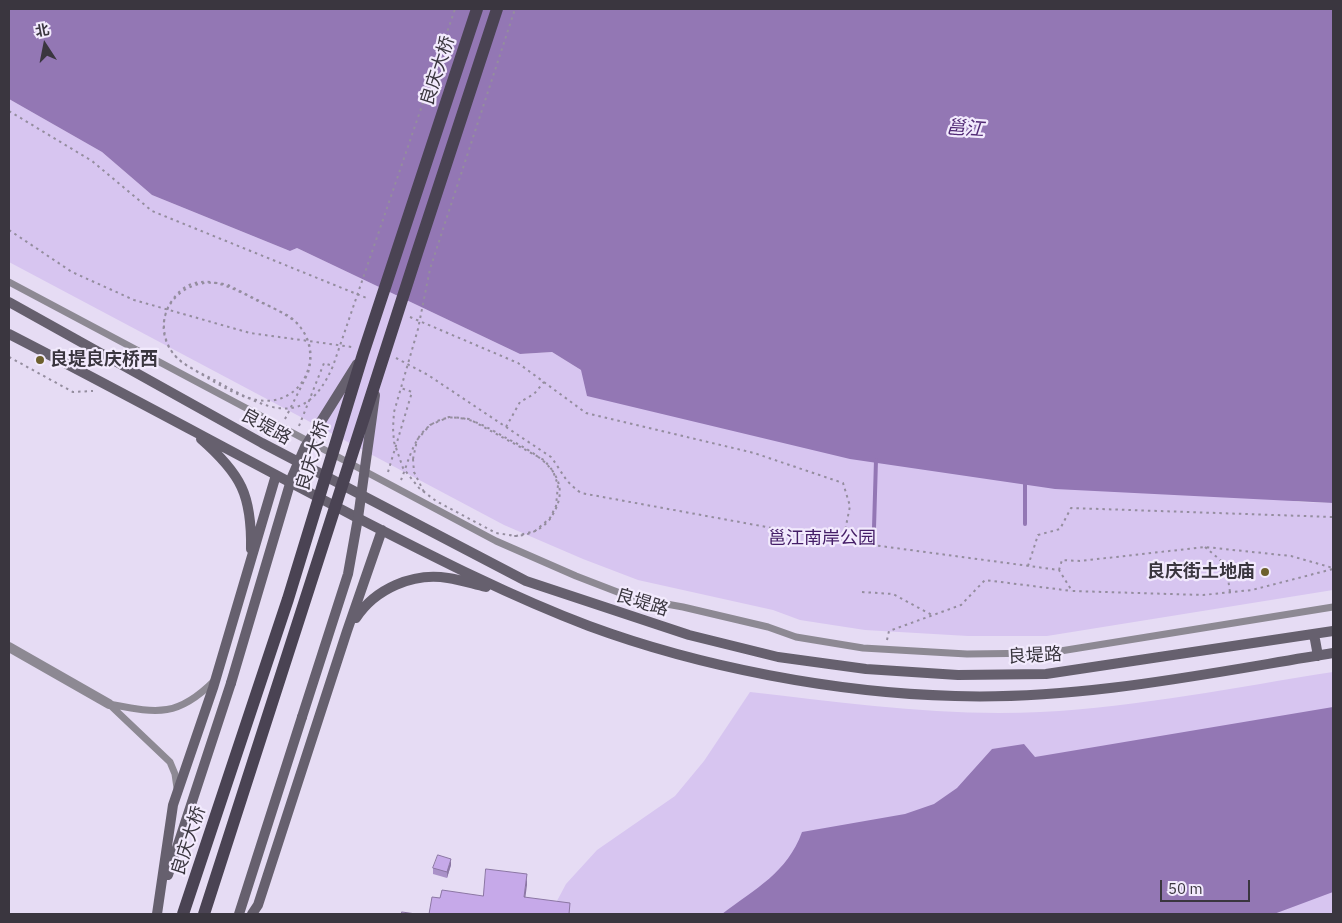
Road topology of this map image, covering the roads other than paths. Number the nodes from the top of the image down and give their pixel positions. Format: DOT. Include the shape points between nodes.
graph roads {
  1 [pos="477,9"];
  2 [pos="497,9"];
  3 [pos="9,282"];
  4 [pos="9,302"];
  5 [pos="9,334"];
  6 [pos="358,351"];
  7 [pos="384,359"];
  8 [pos="185,425"];
  9 [pos="276,475"];
  10 [pos="382,530"];
  11 [pos="250,565"];
  12 [pos="505,592"];
  13 [pos="1333,607"];
  14 [pos="347,631"];
  15 [pos="1333,631"];
  16 [pos="1314,634"];
  17 [pos="9,647"];
  18 [pos="1333,653"];
  19 [pos="1318,656"];
  20 [pos="216,679"];
  21 [pos="109,704"];
  22 [pos="178,792"];
  23 [pos="157,914"];
  24 [pos="183,914"];
  25 [pos="204,914"];
  26 [pos="239,914"];
  27 [pos="252,914"];
  1 -- 6 [label="main road, 良庆大桥, bridge"];
  2 -- 7 [label="main road, 良庆大桥, bridge"];
  3 -- 13 [label="lane" via="496,541 633,598 768,627 796,637 884,649 968,654 1048,654"];
  4 -- 16 [label="main road, 良堤路" via="262,444 526,581 689,635 778,657 866,670 958,675 1046,674"];
  5 -- 8 [label="main road"];
  6 -- 23 [label="main road, bridge" via="292,477"];
  6 -- 24 [label="main road, 良庆大桥, bridge" via="288,600"];
  7 -- 25 [label="main road, 良庆大桥, bridge"];
  7 -- 26 [label="main road, bridge" via="348,574"];
  8 -- 9 [label="main road"];
  8 -- 11 [label="main road" via="238,477 252,524"];
  9 -- 10 [label="main road"];
  9 -- 11 [label="main road"];
  10 -- 12 [label="main road"];
  10 -- 14 [label="main road"];
  11 -- 20 [label="main road"];
  12 -- 14 [label="main road" via="447,577 417,578 381,593 364,606"];
  12 -- 19 [label="main road" via="591,627 681,654 772,676 900,692 955,696 1046,694 1140,684"];
  14 -- 27 [label="main road" via="258,905"];
  15 -- 16 [label="main road, 良堤路"];
  16 -- 19 [label="main road"];
  17 -- 21 [label="street"];
  18 -- 19 [label="main road"];
  20 -- 21 [label="lane" via="203,692 169,710 153,712"];
  20 -- 22 [label="main road"];
  21 -- 22 [label="lane" via="170,762"];
  22 -- 23 [label="main road" via="173,805"];
}
